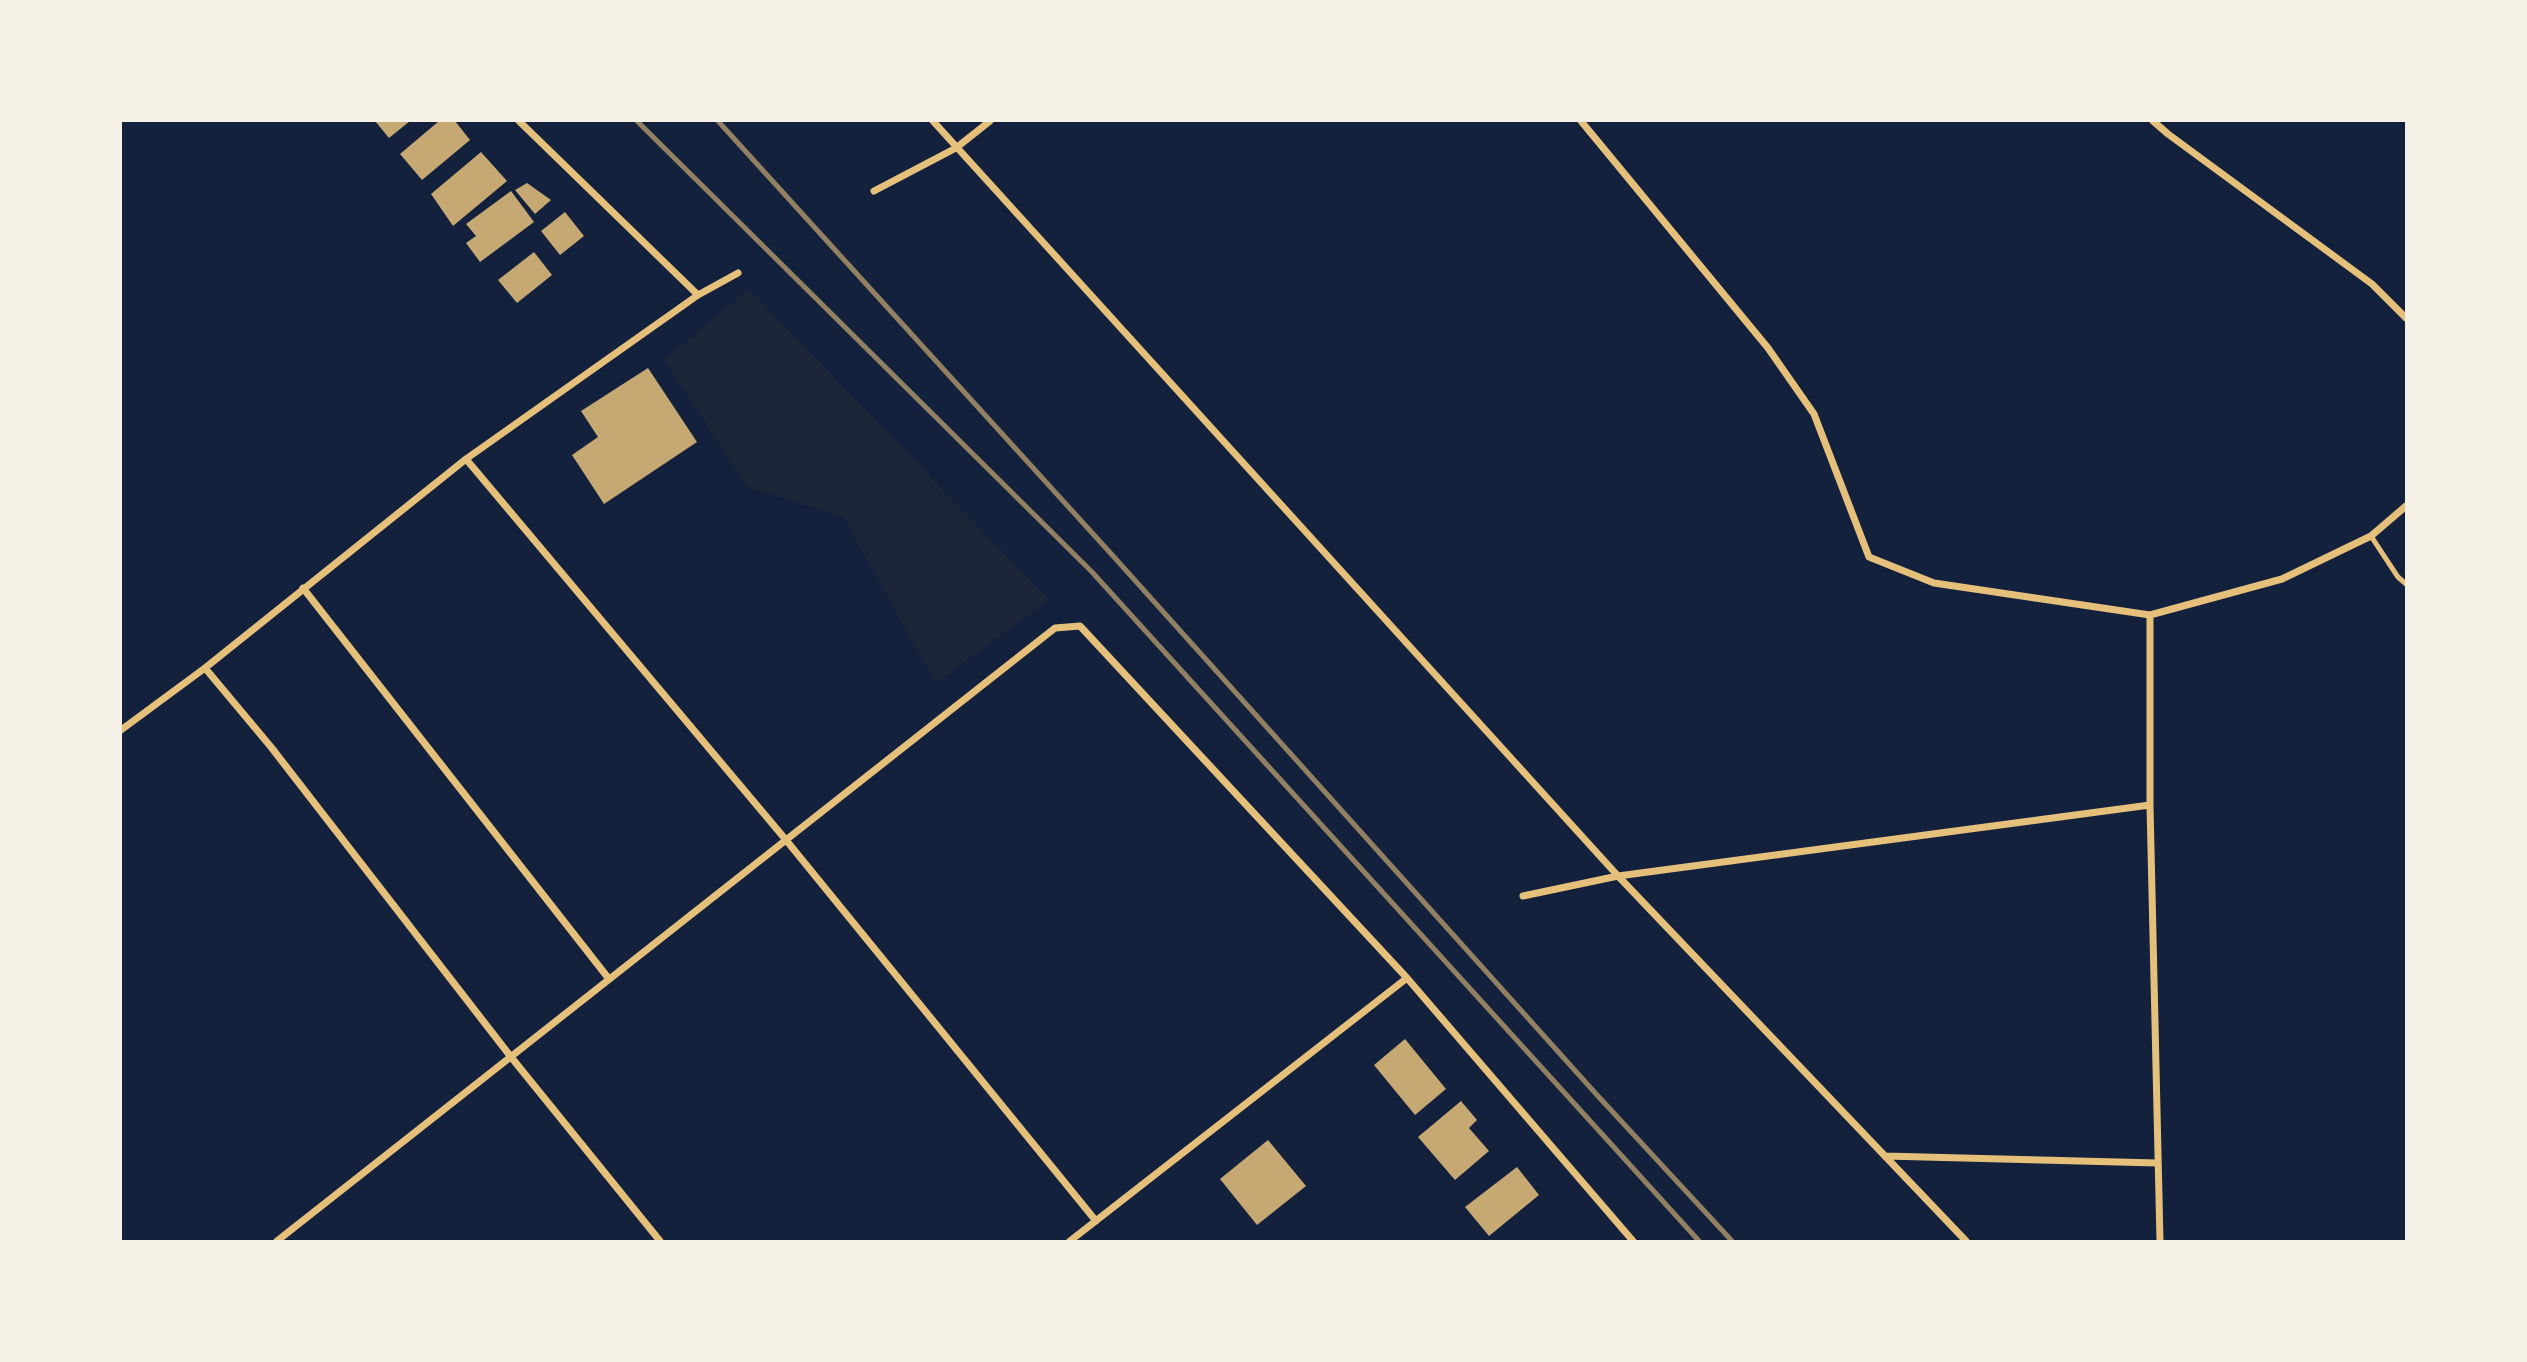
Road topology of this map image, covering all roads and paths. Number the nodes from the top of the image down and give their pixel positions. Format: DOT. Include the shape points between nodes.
graph roads {
  1 [pos="519,121"];
  2 [pos="933,121"];
  3 [pos="990,121"];
  4 [pos="1581,121"];
  5 [pos="2153,121"];
  6 [pos="956,148"];
  7 [pos="874,191"];
  8 [pos="738,273"];
  9 [pos="698,295"];
  10 [pos="2406,318"];
  11 [pos="466,459"];
  12 [pos="2406,506"];
  13 [pos="2371,536"];
  14 [pos="2406,584"];
  15 [pos="303,588"];
  16 [pos="2150,615"];
  17 [pos="205,668"];
  18 [pos="121,730"];
  19 [pos="2150,805"];
  20 [pos="786,839"];
  21 [pos="1618,876"];
  22 [pos="1523,896"];
  23 [pos="1407,978"];
  24 [pos="609,979"];
  25 [pos="511,1057"];
  26 [pos="1884,1156"];
  27 [pos="2157,1163"];
  28 [pos="1096,1221"];
  29 [pos="277,1241"];
  30 [pos="660,1241"];
  31 [pos="1070,1241"];
  32 [pos="1633,1241"];
  33 [pos="1966,1241"];
  34 [pos="2160,1241"];
  1 -- 9 [label="street"];
  2 -- 6 [label="street"];
  3 -- 6 [label="street"];
  4 -- 16 [label="street" via="1768,348 1814,414 1869,556 1934,583"];
  5 -- 10 [label="street" via="2372,284"];
  6 -- 7 [label="street"];
  6 -- 21 [label="street"];
  8 -- 9 [label="street"];
  9 -- 11 [label="street"];
  11 -- 15 [label="street"];
  11 -- 20 [label="street"];
  12 -- 13 [label="street"];
  13 -- 14 [label="lane"];
  13 -- 16 [label="street" via="2282,579"];
  15 -- 17 [label="street"];
  15 -- 24 [label="street"];
  16 -- 19 [label="street"];
  17 -- 18 [label="street"];
  17 -- 25 [label="street"];
  19 -- 21 [label="street"];
  19 -- 27 [label="street"];
  20 -- 23 [label="street" via="1055,628 1080,626"];
  20 -- 24 [label="street"];
  20 -- 28 [label="street"];
  21 -- 22 [label="street"];
  21 -- 26 [label="street"];
  23 -- 28 [label="street"];
  23 -- 32 [label="street"];
  24 -- 25 [label="street"];
  25 -- 29 [label="street"];
  25 -- 30 [label="street"];
  26 -- 27 [label="street"];
  26 -- 33 [label="street"];
  27 -- 34 [label="street"];
  28 -- 31 [label="street"];
}
